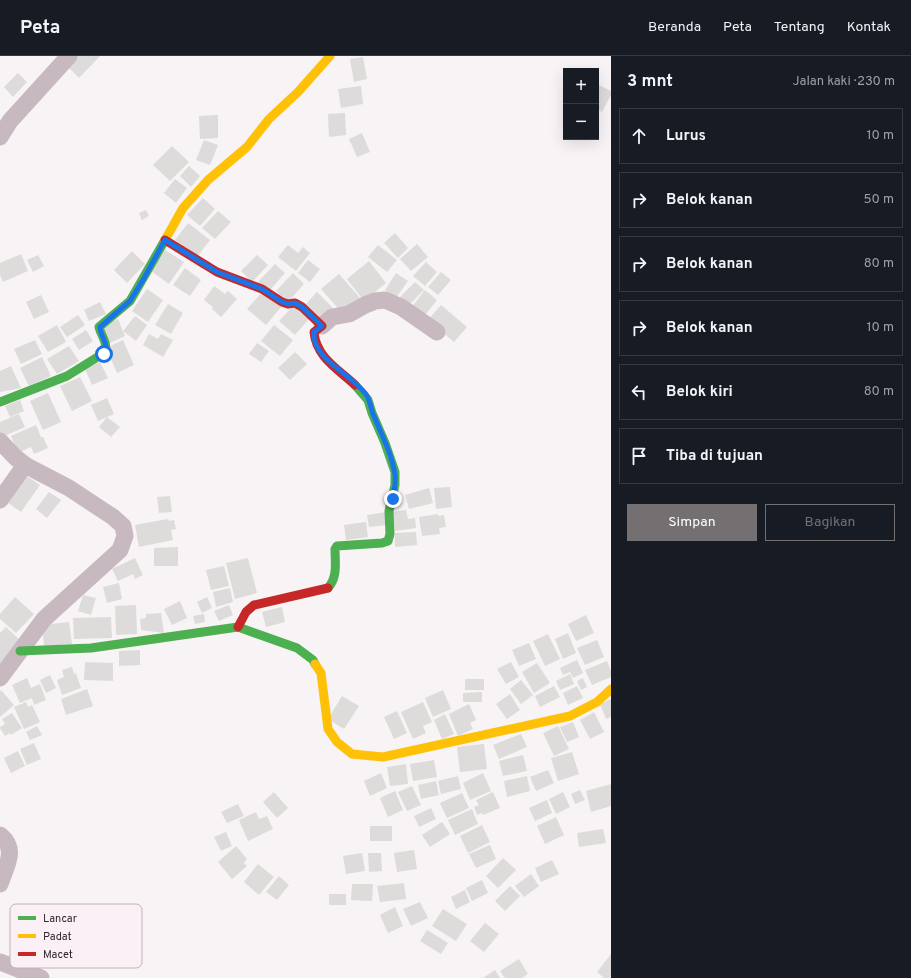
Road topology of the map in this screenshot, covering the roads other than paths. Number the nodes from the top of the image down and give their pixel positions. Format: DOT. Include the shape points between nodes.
graph roads {
  1 [pos="69,56"];
  2 [pos="330,56"];
  3 [pos="0,137"];
  4 [pos="165,240"];
  5 [pos="322,326"];
  6 [pos="437,332"];
  7 [pos="0,402"];
  8 [pos="0,442"];
  9 [pos="25,465"];
  10 [pos="0,500"];
  11 [pos="238,627"];
  12 [pos="20,651"];
  13 [pos="0,678"];
  14 [pos="611,689"];
  15 [pos="0,836"];
  16 [pos="0,884"];
  17 [pos="0,962"];
  18 [pos="10,966"];
  19 [pos="15,968"];
  20 [pos="41,978"];
  1 -- 3 [label="street" via="10,121"];
  2 -- 4 [label="street" via="298,92 269,118 247,147 203,186 184,208"];
  4 -- 5 [label="street" via="217,272 262,289 282,302 295,303"];
  4 -- 7 [label="street" via="130,301 100,327 106,345 104,354 67,376"];
  5 -- 6 [label="street" via="332,317 349,314 364,305 385,300 401,307"];
  5 -- 11 [label="street" via="314,332 316,346 368,397 386,444 395,475 389,511 391,536 381,545 337,546 334,578 328,588 254,605 246,612"];
  8 -- 9 [label="street"];
  9 -- 10 [label="street"];
  9 -- 12 [label="street" via="69,488 113,517 123,526 125,536 120,550 44,619"];
  11 -- 12 [label="street" via="91,648"];
  11 -- 14 [label="street" via="297,648 313,660 321,673 328,729 352,754 363,756 383,757 570,716 597,702"];
  12 -- 13 [label="street"];
  15 -- 16 [label="street" via="6,840 10,848 10,856"];
  17 -- 18 [label="street"];
  19 -- 20 [label="street"];
}
